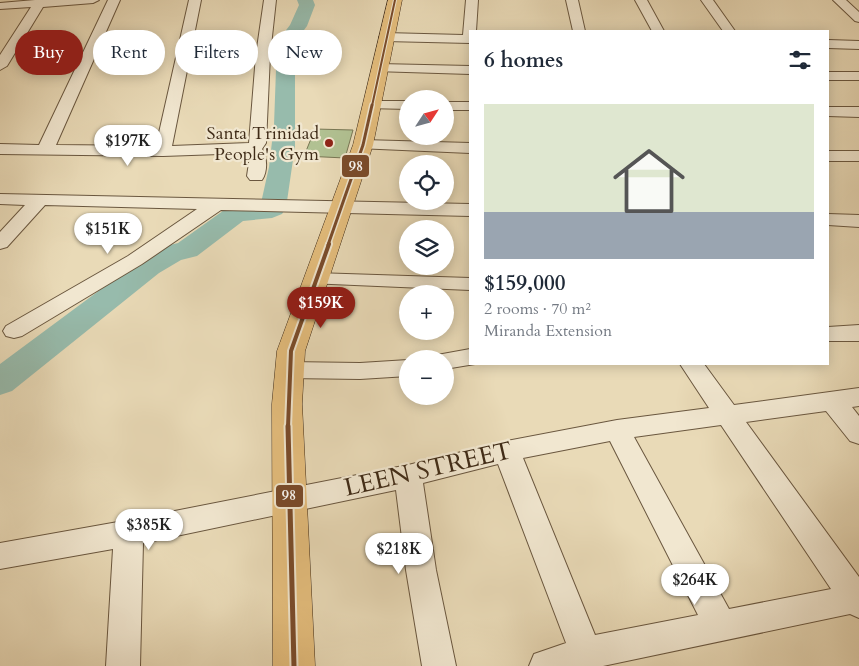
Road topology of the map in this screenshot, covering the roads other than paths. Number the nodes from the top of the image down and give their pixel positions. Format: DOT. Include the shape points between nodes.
graph roads {
  1 [pos="93,0"];
  2 [pos="114,0"];
  3 [pos="195,0"];
  4 [pos="270,0"];
  5 [pos="395,0"];
  6 [pos="472,0"];
  7 [pos="572,0"];
  8 [pos="642,0"];
  9 [pos="708,0"];
  10 [pos="839,0"];
  11 [pos="40,2"];
  12 [pos="0,6"];
  13 [pos="856,13"];
  14 [pos="470,30"];
  15 [pos="580,30"];
  16 [pos="657,30"];
  17 [pos="728,30"];
  18 [pos="385,37"];
  19 [pos="469,39"];
  20 [pos="829,44"];
  21 [pos="859,45"];
  22 [pos="0,66"];
  23 [pos="388,68"];
  24 [pos="469,70"];
  25 [pos="829,76"];
  26 [pos="859,76"];
  27 [pos="372,105"];
  28 [pos="399,105"];
  29 [pos="454,106"];
  30 [pos="469,106"];
  31 [pos="829,112"];
  32 [pos="859,112"];
  33 [pos="363,145"];
  34 [pos="253,148"];
  35 [pos="469,148"];
  36 [pos="0,149"];
  37 [pos="45,150"];
  38 [pos="163,151"];
  39 [pos="829,156"];
  40 [pos="859,156"];
  41 [pos="256,176"];
  42 [pos="0,199"];
  43 [pos="40,200"];
  44 [pos="217,204"];
  45 [pos="342,208"];
  46 [pos="469,210"];
  47 [pos="829,220"];
  48 [pos="859,221"];
  49 [pos="0,243"];
  50 [pos="315,279"];
  51 [pos="469,284"];
  52 [pos="14,331"];
  53 [pos="859,333"];
  54 [pos="829,334"];
  55 [pos="469,357"];
  56 [pos="454,360"];
  57 [pos="696,365"];
  58 [pos="399,369"];
  59 [pos="288,370"];
  60 [pos="859,397"];
  61 [pos="832,400"];
  62 [pos="728,414"];
  63 [pos="617,430"];
  64 [pos="859,434"];
  65 [pos="506,451"];
  66 [pos="408,476"];
  67 [pos="289,499"];
  68 [pos="129,533"];
  69 [pos="0,556"];
  70 [pos="858,600"];
  71 [pos="720,625"];
  72 [pos="586,653"];
  73 [pos="123,666"];
  74 [pos="294,666"];
  75 [pos="439,666"];
  76 [pos="546,666"];
  1 -- 11 [label="street"];
  2 -- 37 [label="street"];
  3 -- 38 [label="street"];
  4 -- 34 [label="street" via="258,143"];
  5 -- 18 [label="main road"];
  6 -- 14 [label="street"];
  7 -- 15 [label="street"];
  8 -- 16 [label="street"];
  9 -- 17 [label="street"];
  10 -- 13 [label="street"];
  11 -- 12 [label="street"];
  11 -- 22 [label="street"];
  18 -- 19 [label="street"];
  18 -- 23 [label="main road"];
  20 -- 21 [label="street"];
  23 -- 24 [label="street"];
  23 -- 27 [label="main road"];
  25 -- 26 [label="street"];
  27 -- 28 [label="street"];
  27 -- 33 [label="main road"];
  29 -- 30 [label="street"];
  31 -- 32 [label="street"];
  33 -- 35 [label="street"];
  33 -- 45 [label="main road"];
  34 -- 38 [label="street"];
  34 -- 41 [label="street" via="258,156"];
  36 -- 37 [label="street"];
  37 -- 38 [label="street"];
  39 -- 40 [label="street"];
  42 -- 43 [label="street"];
  43 -- 44 [label="street"];
  43 -- 49 [label="street"];
  44 -- 45 [label="street"];
  44 -- 52 [label="street" via="135,260"];
  45 -- 46 [label="street"];
  45 -- 50 [label="main road"];
  47 -- 48 [label="street"];
  50 -- 51 [label="street"];
  50 -- 59 [label="main road" via="291,351"];
  53 -- 54 [label="street"];
  55 -- 56 [label="street"];
  57 -- 62 [label="street"];
  58 -- 59 [label="street"];
  59 -- 67 [label="main road"];
  60 -- 61 [label="street, LEEN STREET"];
  61 -- 62 [label="street, LEEN STREET"];
  61 -- 64 [label="street"];
  62 -- 63 [label="street, LEEN STREET"];
  62 -- 70 [label="street"];
  63 -- 65 [label="street, LEEN STREET"];
  63 -- 71 [label="street"];
  65 -- 66 [label="street, LEEN STREET"];
  65 -- 72 [label="street"];
  66 -- 67 [label="street, LEEN STREET"];
  66 -- 75 [label="street"];
  67 -- 68 [label="street, LEEN STREET"];
  67 -- 74 [label="main road"];
  68 -- 69 [label="street, LEEN STREET"];
  68 -- 73 [label="street"];
  70 -- 71 [label="street"];
  71 -- 72 [label="street"];
  72 -- 76 [label="street"];
}
